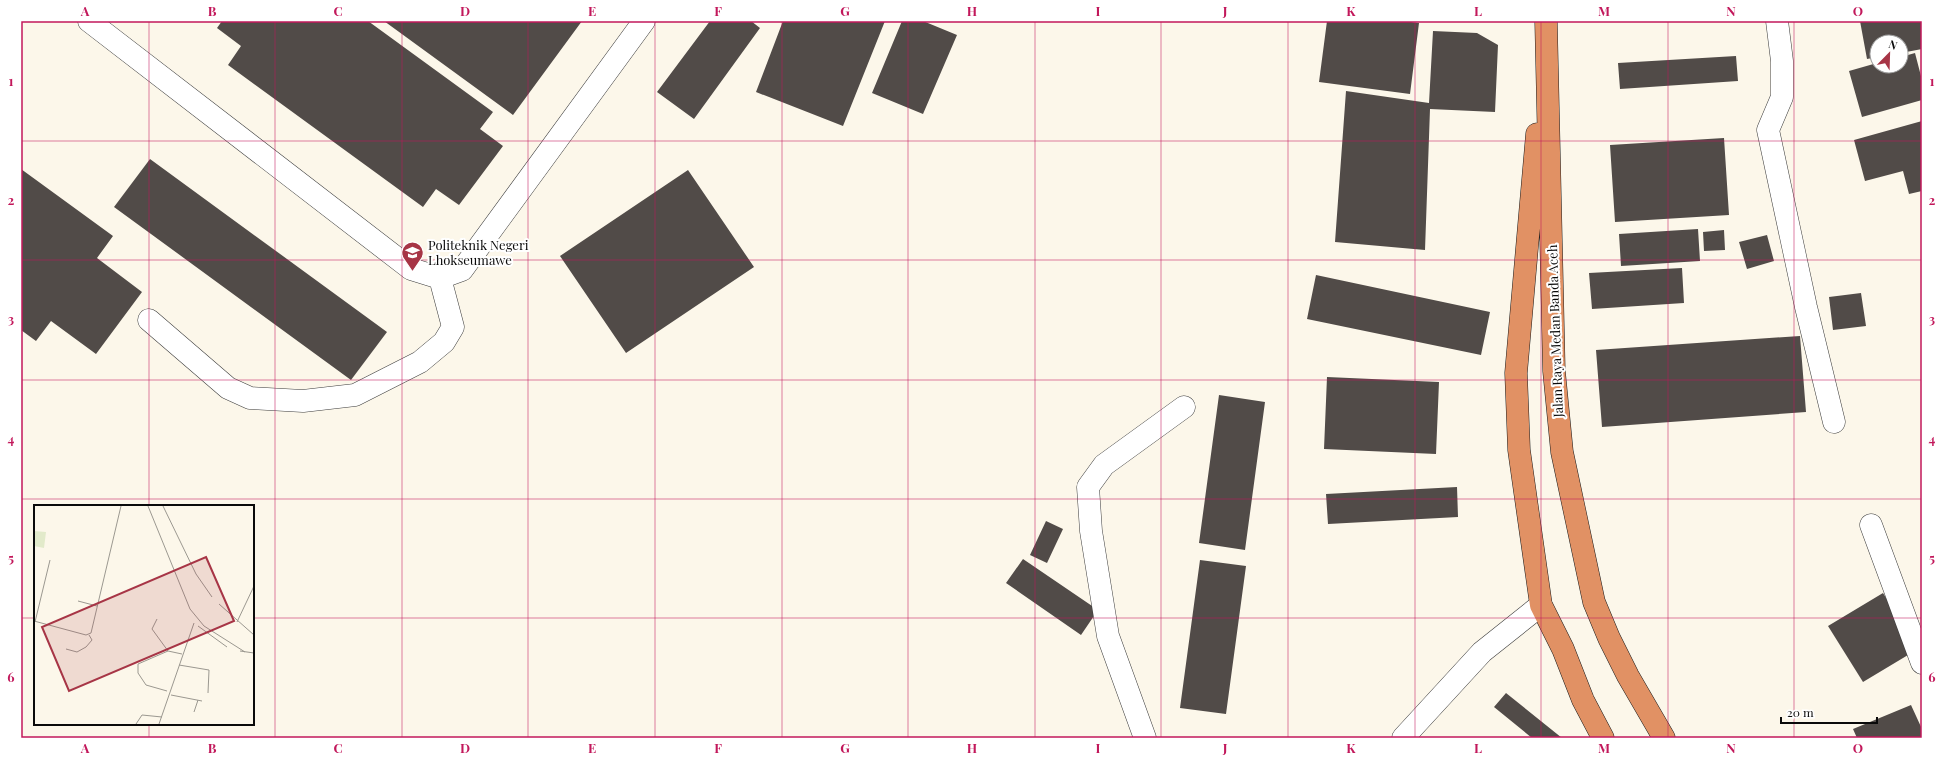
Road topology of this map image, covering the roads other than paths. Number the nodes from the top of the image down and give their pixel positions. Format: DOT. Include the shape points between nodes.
graph roads {
  1 [pos="89,21"];
  2 [pos="643,21"];
  3 [pos="1777,21"];
  4 [pos="1546,23"];
  5 [pos="440,278"];
  6 [pos="149,320"];
  7 [pos="1184,407"];
  8 [pos="1834,422"];
  9 [pos="1871,525"];
  10 [pos="1541,605"];
  11 [pos="1922,664"];
  12 [pos="1145,738"];
  13 [pos="1403,738"];
  14 [pos="1603,738"];
  15 [pos="1664,738"];
  1 -- 5 [label="street" via="411,269"];
  2 -- 5 [label="street" via="462,270"];
  3 -- 8 [label="street" via="1782,60 1782,97 1768,130"];
  4 -- 10 [label="highway, Jalan Raya Medan Banda Aceh" via="1516,373 1519,450"];
  4 -- 15 [label="highway, Jalan Raya Medan Banda Aceh" via="1554,371 1562,452 1594,602 1628,676"];
  5 -- 6 [label="street" via="453,327 444,342 420,362 355,395 302,401 250,398 228,388"];
  7 -- 12 [label="street" via="1104,465 1088,487 1091,531 1108,636"];
  9 -- 11 [label="street"];
  10 -- 13 [label="street" via="1482,652"];
  10 -- 14 [label="highway, Jalan Raya Medan Banda Aceh" via="1563,649 1582,700"];
}
